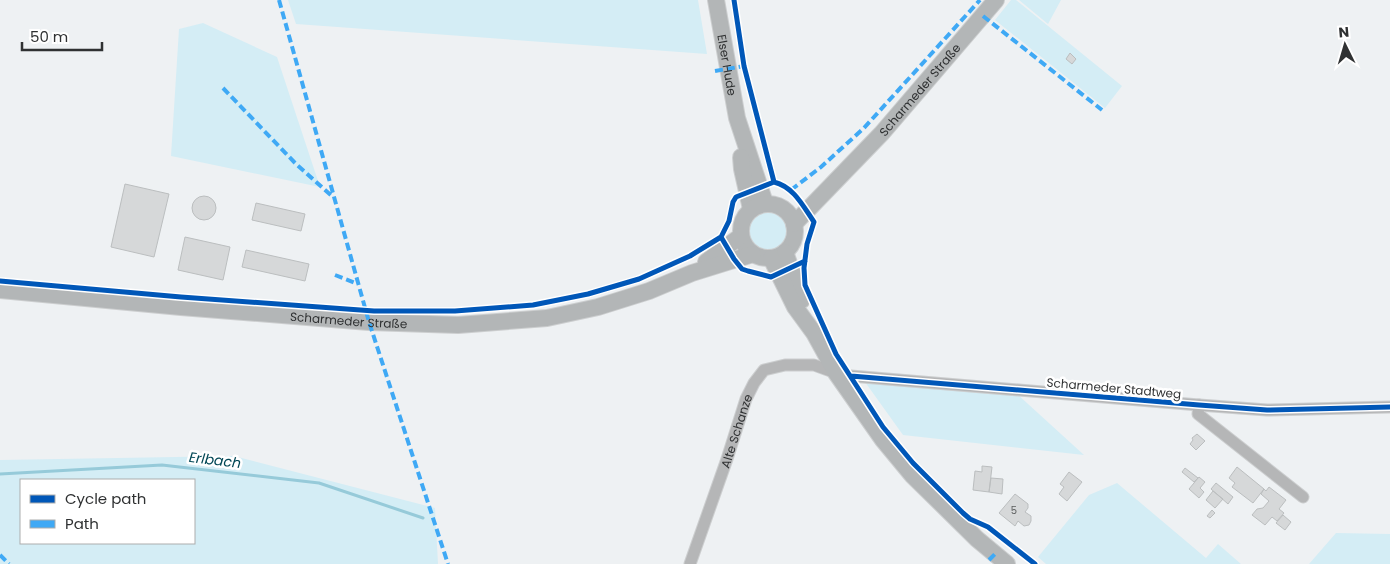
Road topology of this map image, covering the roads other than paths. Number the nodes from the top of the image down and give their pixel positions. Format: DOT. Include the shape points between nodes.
graph roads {
  1 [pos="716,0"];
  2 [pos="996,0"];
  3 [pos="758,206"];
  4 [pos="790,217"];
  5 [pos="741,236"];
  6 [pos="753,254"];
  7 [pos="778,255"];
  8 [pos="692,272"];
  9 [pos="0,290"];
  10 [pos="836,373"];
  11 [pos="1199,405"];
  12 [pos="1390,407"];
  13 [pos="1303,497"];
  14 [pos="690,564"];
  15 [pos="1007,564"];
  1 -- 3 [label="street, Elser Hude" via="740,130 742,169"];
  2 -- 4 [label="street, Scharmeder Straße" via="882,133 840,176"];
  3 -- 4 [label="street" via="779,206"];
  3 -- 5 [label="street" via="743,218"];
  4 -- 7 [label="street" via="793,242"];
  5 -- 6 [label="street"];
  5 -- 8 [label="street, Scharmeder Straße"];
  6 -- 7 [label="street"];
  6 -- 8 [label="street, Scharmeder Straße"];
  7 -- 10 [label="street"];
  8 -- 9 [label="street, Scharmeder Straße" via="640,294 572,313 458,325 359,321"];
  10 -- 11 [label="street, Scharmeder Stadtweg"];
  10 -- 14 [label="street, Alte Schanze" via="814,365 786,365 764,370 746,399"];
  10 -- 15 [label="street" via="912,475 977,540"];
  11 -- 12 [label="street, Scharmeder Stadtweg" via="1266,410"];
  11 -- 13 [label="street" via="1198,414"];
}
